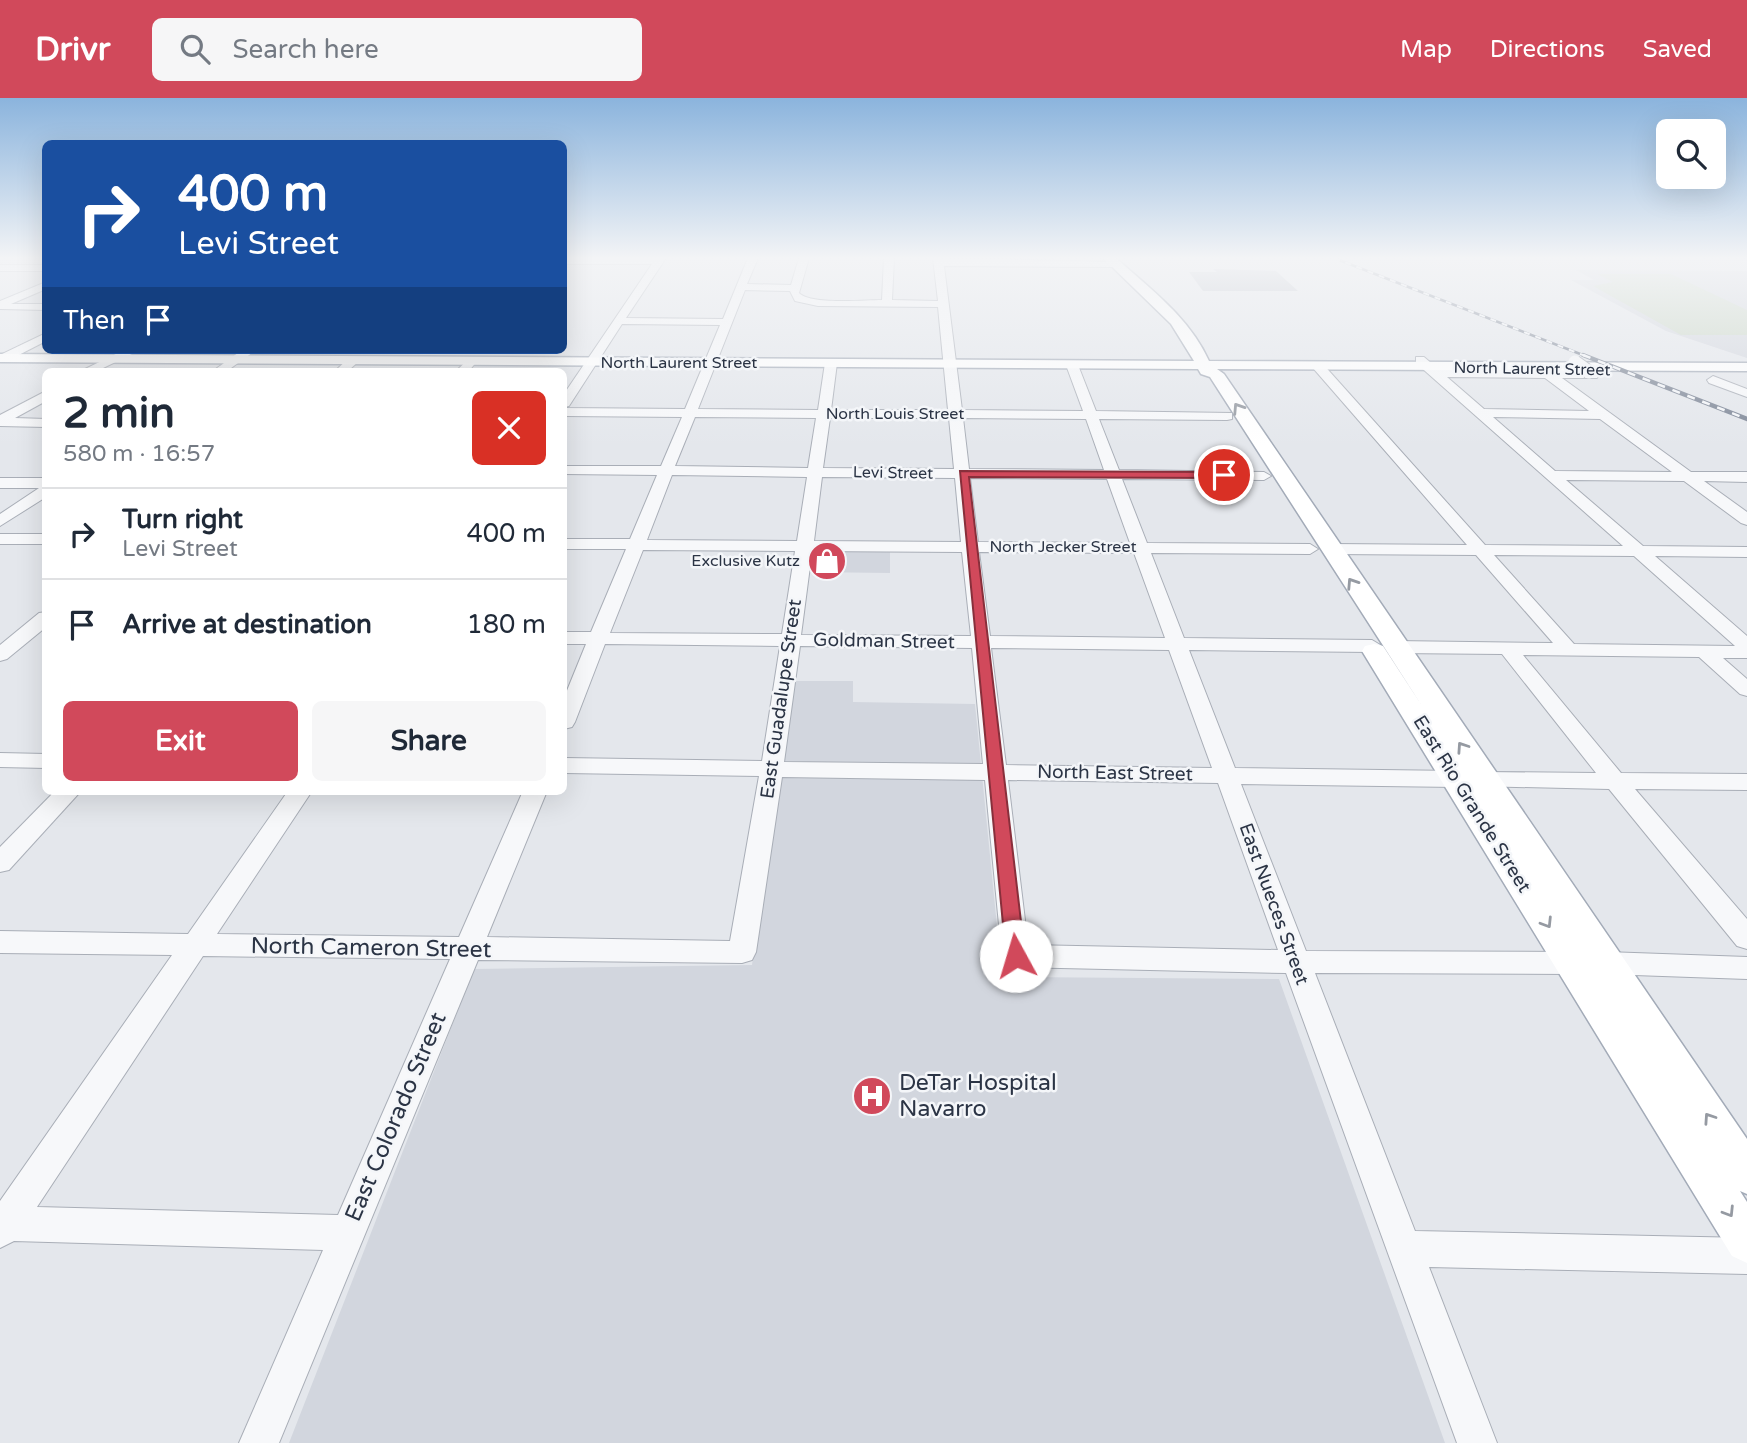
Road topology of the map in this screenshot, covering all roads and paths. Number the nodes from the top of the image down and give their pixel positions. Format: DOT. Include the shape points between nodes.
graph roads {
  1 [pos="617,321"];
  2 [pos="946,321"];
  3 [pos="1173,321"];
  4 [pos="727,322"];
  5 [pos="42,338"];
  6 [pos="124,354"];
  7 [pos="244,354"];
  8 [pos="2,358"];
  9 [pos="111,359"];
  10 [pos="237,359"];
  11 [pos="354,360"];
  12 [pos="590,362"];
  13 [pos="712,363"];
  14 [pos="831,363"];
  15 [pos="951,363"];
  16 [pos="1072,365"];
  17 [pos="1317,365"];
  18 [pos="467,366"];
  19 [pos="1427,366"];
  20 [pos="93,368"];
  21 [pos="224,368"];
  22 [pos="345,368"];
  23 [pos="1205,368"];
  24 [pos="1747,369"];
  25 [pos="1549,374"];
  26 [pos="1713,380"];
  27 [pos="1747,393"];
  28 [pos="42,397"];
  29 [pos="567,399"];
  30 [pos="567,412"];
  31 [pos="690,413"];
  32 [pos="824,413"];
  33 [pos="1481,413"];
  34 [pos="956,414"];
  35 [pos="1090,415"];
  36 [pos="1602,415"];
  37 [pos="1227,416"];
  38 [pos="0,422"];
  39 [pos="42,423"];
  40 [pos="567,470"];
  41 [pos="666,471"];
  42 [pos="815,471"];
  43 [pos="963,474"];
  44 [pos="1114,474"];
  45 [pos="1551,475"];
  46 [pos="1264,476"];
  47 [pos="1687,477"];
  48 [pos="1747,478"];
  49 [pos="0,483"];
  50 [pos="42,483"];
  51 [pos="42,493"];
  52 [pos="1747,520"];
  53 [pos="0,521"];
  54 [pos="0,539"];
  55 [pos="42,539"];
  56 [pos="567,544"];
  57 [pos="638,544"];
  58 [pos="804,545"];
  59 [pos="971,547"];
  60 [pos="1141,548"];
  61 [pos="1320,549"];
  62 [pos="1480,550"];
  63 [pos="1637,551"];
  64 [pos="1747,552"];
  65 [pos="0,632"];
  66 [pos="36,632"];
  67 [pos="567,638"];
  68 [pos="597,638"];
  69 [pos="789,640"];
  70 [pos="982,642"];
  71 [pos="1177,644"];
  72 [pos="1747,646"];
  73 [pos="1383,647"];
  74 [pos="1508,649"];
  75 [pos="1568,649"];
  76 [pos="1704,651"];
  77 [pos="1747,652"];
  78 [pos="0,655"];
  79 [pos="1747,690"];
  80 [pos="567,714"];
  81 [pos="0,760"];
  82 [pos="42,761"];
  83 [pos="567,766"];
  84 [pos="772,769"];
  85 [pos="997,772"];
  86 [pos="1227,774"];
  87 [pos="1470,780"];
  88 [pos="1614,780"];
  89 [pos="1747,782"];
  90 [pos="65,795"];
  91 [pos="297,795"];
  92 [pos="533,795"];
  93 [pos="0,863"];
  94 [pos="1747,938"];
  95 [pos="0,943"];
  96 [pos="195,946"];
  97 [pos="468,949"];
  98 [pos="742,952"];
  99 [pos="1295,962"];
  100 [pos="1589,963"];
  101 [pos="1747,968"];
  102 [pos="1747,1174"];
  103 [pos="2,1226"];
  104 [pos="347,1233"];
  105 [pos="1747,1241"];
  106 [pos="1407,1250"];
  107 [pos="1747,1256"];
  108 [pos="259,1443"];
  109 [pos="1477,1443"];
  1 -- 4 [label="street"];
  1 -- 12 [label="street"];
  2 -- 15 [label="street"];
  3 -- 23 [label="main road, East Rio Grande Street" via="1194,345"];
  4 -- 13 [label="street"];
  5 -- 8 [label="street"];
  6 -- 9 [label="street"];
  7 -- 10 [label="street"];
  8 -- 9 [label="main road, North Laurent Street"];
  9 -- 10 [label="main road, North Laurent Street"];
  9 -- 20 [label="street"];
  10 -- 11 [label="main road, North Laurent Street"];
  10 -- 21 [label="street"];
  11 -- 18 [label="main road, North Laurent Street"];
  11 -- 22 [label="street"];
  12 -- 13 [label="main road, North Laurent Street"];
  12 -- 18 [label="main road, North Laurent Street"];
  12 -- 29 [label="street"];
  13 -- 14 [label="main road, North Laurent Street"];
  13 -- 31 [label="street"];
  14 -- 15 [label="main road, North Laurent Street"];
  14 -- 32 [label="street, East Guadalupe Street"];
  15 -- 16 [label="main road, North Laurent Street"];
  15 -- 34 [label="street"];
  16 -- 23 [label="main road, North Laurent Street"];
  16 -- 35 [label="street, East Nueces Street"];
  17 -- 19 [label="main road, North Laurent Street"];
  17 -- 23 [label="main road, North Laurent Street"];
  17 -- 62 [label="street"];
  19 -- 24 [label="main road, North Laurent Street"];
  19 -- 25 [label="street"];
  19 -- 25 [label="street, bridge" via="1575,362 1593,375"];
  19 -- 33 [label="street"];
  23 -- 37 [label="main road, East Rio Grande Street" via="1200,373"];
  61 -- 23 [label="main road, East Rio Grande Street, one-way" via="1216,374"];
  25 -- 36 [label="street"];
  26 -- 27 [label="street"];
  28 -- 38 [label="street"];
  30 -- 31 [label="street, North Louis Street"];
  31 -- 32 [label="street, North Louis Street"];
  31 -- 41 [label="street"];
  32 -- 34 [label="street, North Louis Street"];
  32 -- 42 [label="street, East Guadalupe Street"];
  33 -- 36 [label="street"];
  33 -- 45 [label="street"];
  34 -- 35 [label="street, North Louis Street"];
  34 -- 43 [label="street"];
  35 -- 37 [label="street, North Louis Street"];
  35 -- 44 [label="street, East Nueces Street"];
  36 -- 47 [label="street"];
  37 -- 46 [label="main road, East Rio Grande Street"];
  38 -- 39 [label="street"];
  40 -- 41 [label="street, Levi Street"];
  41 -- 42 [label="street, Levi Street"];
  41 -- 57 [label="street"];
  42 -- 43 [label="street, Levi Street"];
  42 -- 58 [label="street, East Guadalupe Street"];
  43 -- 44 [label="street, Levi Street"];
  43 -- 59 [label="street"];
  44 -- 46 [label="street, Levi Street"];
  44 -- 60 [label="street, East Nueces Street"];
  45 -- 47 [label="street"];
  45 -- 63 [label="street"];
  46 -- 61 [label="main road, East Rio Grande Street"];
  47 -- 48 [label="street"];
  47 -- 52 [label="street"];
  49 -- 50 [label="street"];
  51 -- 53 [label="street"];
  54 -- 55 [label="street"];
  56 -- 57 [label="street, North Jecker Street"];
  57 -- 58 [label="street, North Jecker Street"];
  57 -- 68 [label="street"];
  58 -- 59 [label="street, North Jecker Street"];
  58 -- 69 [label="street, East Guadalupe Street"];
  59 -- 60 [label="street, North Jecker Street"];
  59 -- 70 [label="street"];
  60 -- 61 [label="street, North Jecker Street"];
  60 -- 71 [label="street, East Nueces Street"];
  61 -- 62 [label="street, North Jecker Street"];
  73 -- 61 [label="main road, East Rio Grande Street, one-way"];
  61 -- 73 [label="main road, East Rio Grande Street" via="1353,617"];
  62 -- 63 [label="street, North Jecker Street"];
  62 -- 75 [label="street"];
  63 -- 64 [label="street, North Jecker Street"];
  63 -- 72 [label="street"];
  65 -- 66 [label="street"];
  66 -- 78 [label="street"];
  67 -- 68 [label="street, Goldman Street"];
  68 -- 69 [label="street, Goldman Street"];
  68 -- 80 [label="street"];
  69 -- 70 [label="street, Goldman Street"];
  69 -- 84 [label="street, East Guadalupe Street"];
  70 -- 71 [label="street, Goldman Street"];
  70 -- 85 [label="street"];
  71 -- 73 [label="street, Goldman Street"];
  71 -- 86 [label="street, East Nueces Street"];
  73 -- 74 [label="street, Goldman Street"];
  73 -- 87 [label="main road, East Rio Grande Street"];
  87 -- 73 [label="main road, East Rio Grande Street, one-way" via="1417,681 1402,673"];
  74 -- 75 [label="street, Goldman Street"];
  74 -- 88 [label="street"];
  75 -- 76 [label="street, Goldman Street"];
  76 -- 77 [label="street, Goldman Street"];
  76 -- 79 [label="street"];
  81 -- 82 [label="street"];
  83 -- 84 [label="street, North East Street"];
  84 -- 85 [label="street, North East Street"];
  84 -- 98 [label="street, East Guadalupe Street"];
  85 -- 86 [label="street, North East Street"];
  85 -- 99 [label="street" via="1016,956"];
  86 -- 87 [label="street, North East Street"];
  86 -- 99 [label="street, East Nueces Street"];
  87 -- 88 [label="street, North East Street"];
  87 -- 100 [label="main road, East Rio Grande Street"];
  88 -- 89 [label="street, North East Street"];
  88 -- 94 [label="street"];
  90 -- 93 [label="street"];
  91 -- 96 [label="street"];
  92 -- 97 [label="street, East Colorado Street"];
  95 -- 96 [label="street, North Cameron Street"];
  96 -- 97 [label="street, North Cameron Street"];
  96 -- 103 [label="street"];
  97 -- 98 [label="street, North Cameron Street"];
  97 -- 104 [label="street, East Colorado Street"];
  99 -- 100 [label="street"];
  99 -- 106 [label="street, East Nueces Street"];
  100 -- 101 [label="street"];
  102 -- 100 [label="main road, East Rio Grande Street, one-way"];
  100 -- 105 [label="main road, East Rio Grande Street, one-way"];
  103 -- 104 [label="street"];
  104 -- 108 [label="street, East Colorado Street"];
  106 -- 107 [label="street"];
  106 -- 109 [label="street, East Nueces Street"];
}
